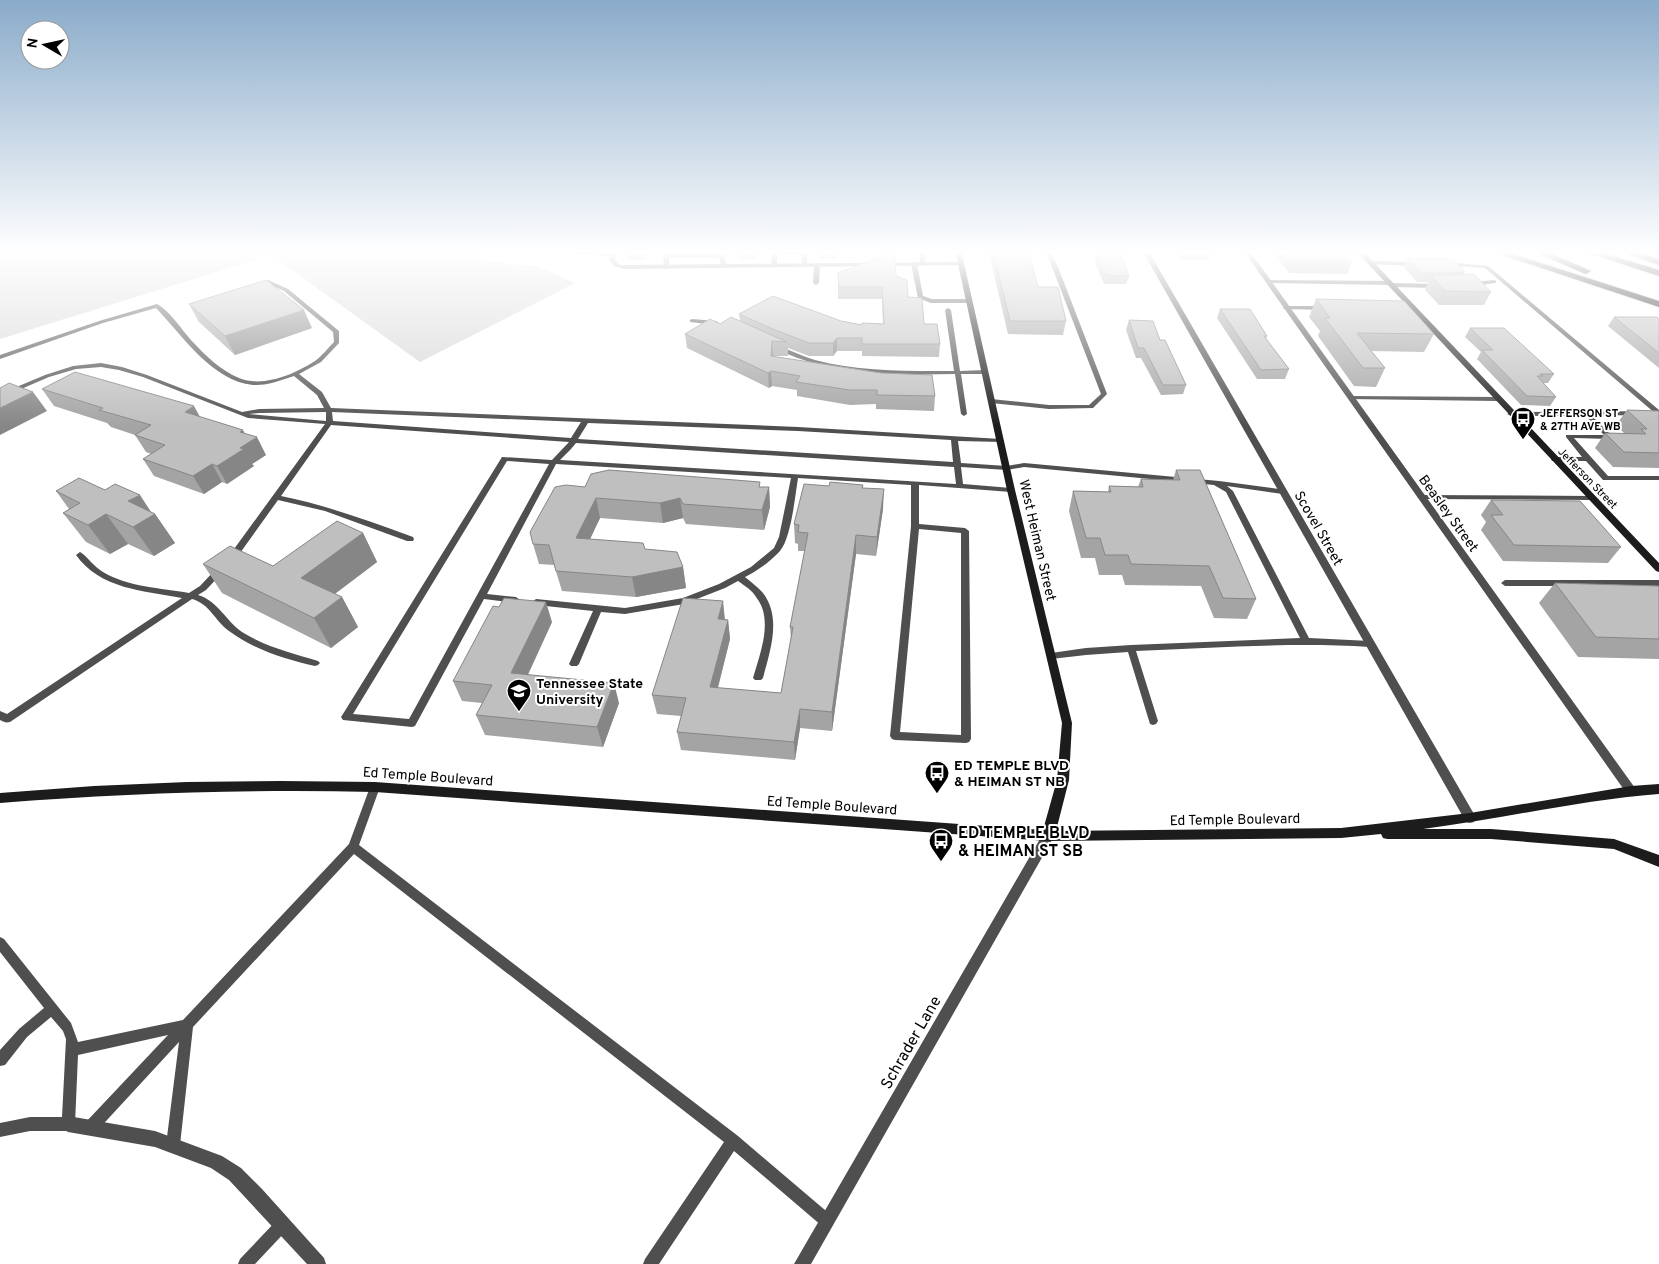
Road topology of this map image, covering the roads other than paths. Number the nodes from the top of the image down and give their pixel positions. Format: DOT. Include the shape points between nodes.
graph roads {
  1 [pos="147,309"];
  2 [pos="160,309"];
  3 [pos="309,309"];
  4 [pos="971,309"];
  5 [pos="1071,309"];
  6 [pos="1179,309"];
  7 [pos="1287,309"];
  8 [pos="1413,309"];
  9 [pos="1537,309"];
  10 [pos="948,310"];
  11 [pos="692,321"];
  12 [pos="719,324"];
  13 [pos="766,342"];
  14 [pos="0,357"];
  15 [pos="985,372"];
  16 [pos="958,373"];
  17 [pos="294,374"];
  18 [pos="0,396"];
  19 [pos="1350,398"];
  20 [pos="1497,398"];
  21 [pos="991,402"];
  22 [pos="330,410"];
  23 [pos="241,413"];
  24 [pos="1657,413"];
  25 [pos="964,414"];
  26 [pos="1511,414"];
  27 [pos="1587,414"];
  28 [pos="1659,419"];
  29 [pos="330,422"];
  30 [pos="585,422"];
  31 [pos="954,439"];
  32 [pos="575,440"];
  33 [pos="1000,441"];
  34 [pos="1554,459"];
  35 [pos="1588,459"];
  36 [pos="554,462"];
  37 [pos="958,465"];
  38 [pos="1007,468"];
  39 [pos="795,476"];
  40 [pos="1659,478"];
  41 [pos="1216,482"];
  42 [pos="915,484"];
  43 [pos="960,487"];
  44 [pos="1011,490"];
  45 [pos="1283,492"];
  46 [pos="1421,497"];
  47 [pos="276,498"];
  48 [pos="1591,498"];
  49 [pos="915,526"];
  50 [pos="410,539"];
  51 [pos="80,554"];
  52 [pos="1659,569"];
  53 [pos="739,577"];
  54 [pos="1504,582"];
  55 [pos="1659,583"];
  56 [pos="481,596"];
  57 [pos="191,597"];
  58 [pos="598,610"];
  59 [pos="1306,641"];
  60 [pos="1370,644"];
  61 [pos="1130,648"];
  62 [pos="1051,656"];
  63 [pos="315,663"];
  64 [pos="574,664"];
  65 [pos="758,678"];
  66 [pos="2,719"];
  67 [pos="1153,721"];
  68 [pos="375,786"];
  69 [pos="1659,789"];
  70 [pos="1631,791"];
  71 [pos="0,798"];
  72 [pos="1470,818"];
  73 [pos="1341,833"];
  74 [pos="1048,836"];
  75 [pos="353,847"];
  76 [pos="1659,861"];
  77 [pos="0,943"];
  78 [pos="53,1008"];
  79 [pos="188,1025"];
  80 [pos="72,1050"];
  81 [pos="0,1060"];
  82 [pos="68,1124"];
  83 [pos="90,1128"];
  84 [pos="0,1130"];
  85 [pos="732,1141"];
  86 [pos="173,1145"];
  87 [pos="827,1221"];
  88 [pos="282,1225"];
  89 [pos="245,1264"];
  90 [pos="318,1264"];
  91 [pos="650,1264"];
  92 [pos="802,1264"];
  1 -- 14 [label="lane"];
  2 -- 17 [label="lane" via="229,377 252,383"];
  3 -- 17 [label="lane" via="336,331 337,342 319,361"];
  4 -- 15 [label="main road, West Heiman Street"];
  5 -- 21 [label="lane" via="1104,394 1090,407"];
  6 -- 45 [label="street, Scovel Street"];
  7 -- 19 [label="street, Beasley Street"];
  8 -- 20 [label="main road, Jefferson Street"];
  9 -- 24 [label="lane"];
  10 -- 16 [label="lane"];
  11 -- 12 [label="lane"];
  13 -- 16 [label="lane" via="814,362 896,373"];
  15 -- 16 [label="lane"];
  15 -- 21 [label="main road, West Heiman Street"];
  16 -- 25 [label="lane"];
  17 -- 22 [label="lane" via="323,398"];
  18 -- 23 [label="lane" via="76,367 101,365 145,376"];
  19 -- 20 [label="lane"];
  19 -- 46 [label="street, Beasley Street"];
  20 -- 26 [label="main road, Jefferson Street"];
  21 -- 33 [label="main road, West Heiman Street"];
  22 -- 23 [label="lane"];
  22 -- 29 [label="lane"];
  22 -- 30 [label="lane"];
  23 -- 29 [label="lane" via="250,417"];
  24 -- 27 [label="street"];
  24 -- 28 [label="lane"];
  26 -- 27 [label="street"];
  26 -- 34 [label="main road, Jefferson Street"];
  27 -- 35 [label="lane" via="1610,437 1568,436"];
  29 -- 32 [label="lane"];
  29 -- 47 [label="lane"];
  30 -- 31 [label="lane" via="798,429"];
  30 -- 32 [label="lane"];
  31 -- 33 [label="lane"];
  31 -- 37 [label="lane"];
  32 -- 36 [label="lane"];
  32 -- 37 [label="lane"];
  33 -- 38 [label="main road, West Heiman Street"];
  34 -- 35 [label="lane"];
  34 -- 48 [label="main road, Jefferson Street"];
  35 -- 40 [label="lane" via="1606,478"];
  36 -- 39 [label="lane"];
  36 -- 56 [label="lane"];
  36 -- 56 [label="lane" via="505,460 346,717 412,723"];
  37 -- 38 [label="lane"];
  37 -- 43 [label="lane"];
  38 -- 41 [label="lane" via="1024,466"];
  38 -- 44 [label="main road, West Heiman Street"];
  39 -- 42 [label="lane"];
  39 -- 53 [label="lane" via="783,537 777,549"];
  41 -- 45 [label="lane"];
  41 -- 59 [label="lane" via="1229,491"];
  42 -- 43 [label="lane"];
  42 -- 49 [label="lane"];
  43 -- 44 [label="lane"];
  44 -- 62 [label="main road, West Heiman Street"];
  45 -- 60 [label="street, Scovel Street"];
  46 -- 48 [label="lane"];
  46 -- 70 [label="street, Beasley Street"];
  47 -- 50 [label="lane" via="332,510"];
  47 -- 57 [label="lane" via="236,553"];
  48 -- 52 [label="main road, Jefferson Street"];
  49 -- 49 [label="lane" via="896,736 966,739 965,530"];
  51 -- 57 [label="lane" via="87,566 128,586"];
  53 -- 58 [label="lane" via="684,601 625,611"];
  53 -- 65 [label="lane" via="762,598 769,615"];
  54 -- 55 [label="lane"];
  56 -- 58 [label="lane"];
  57 -- 63 [label="lane" via="208,602 231,628 263,647"];
  57 -- 66 [label="lane"];
  58 -- 64 [label="lane"];
  59 -- 60 [label="lane"];
  59 -- 61 [label="lane"];
  60 -- 72 [label="street, Scovel Street"];
  61 -- 62 [label="lane"];
  61 -- 67 [label="lane"];
  62 -- 74 [label="main road, West Heiman Street" via="1067,723 1063,780"];
  68 -- 71 [label="main road, Ed Temple Boulevard" via="202,786 91,790"];
  68 -- 74 [label="main road, Ed Temple Boulevard"];
  68 -- 75 [label="lane"];
  69 -- 70 [label="main road, Ed Temple Boulevard"];
  70 -- 72 [label="main road, Ed Temple Boulevard"];
  72 -- 73 [label="main road, Ed Temple Boulevard"];
  73 -- 74 [label="main road, Ed Temple Boulevard"];
  73 -- 76 [label="main road" via="1491,834 1614,844"];
  74 -- 87 [label="street, Schrader Lane"];
  75 -- 79 [label="lane"];
  75 -- 85 [label="lane"];
  77 -- 78 [label="lane"];
  78 -- 80 [label="lane" via="67,1027"];
  78 -- 81 [label="lane" via="23,1033"];
  79 -- 80 [label="lane"];
  79 -- 83 [label="lane"];
  79 -- 86 [label="lane"];
  80 -- 82 [label="lane"];
  82 -- 83 [label="street"];
  82 -- 84 [label="lane" via="30,1124"];
  83 -- 86 [label="street"];
  85 -- 87 [label="lane"];
  85 -- 91 [label="lane"];
  86 -- 88 [label="street" via="216,1162 235,1174"];
  87 -- 92 [label="street, Schrader Lane"];
  88 -- 89 [label="lane"];
  88 -- 90 [label="street"];
}
